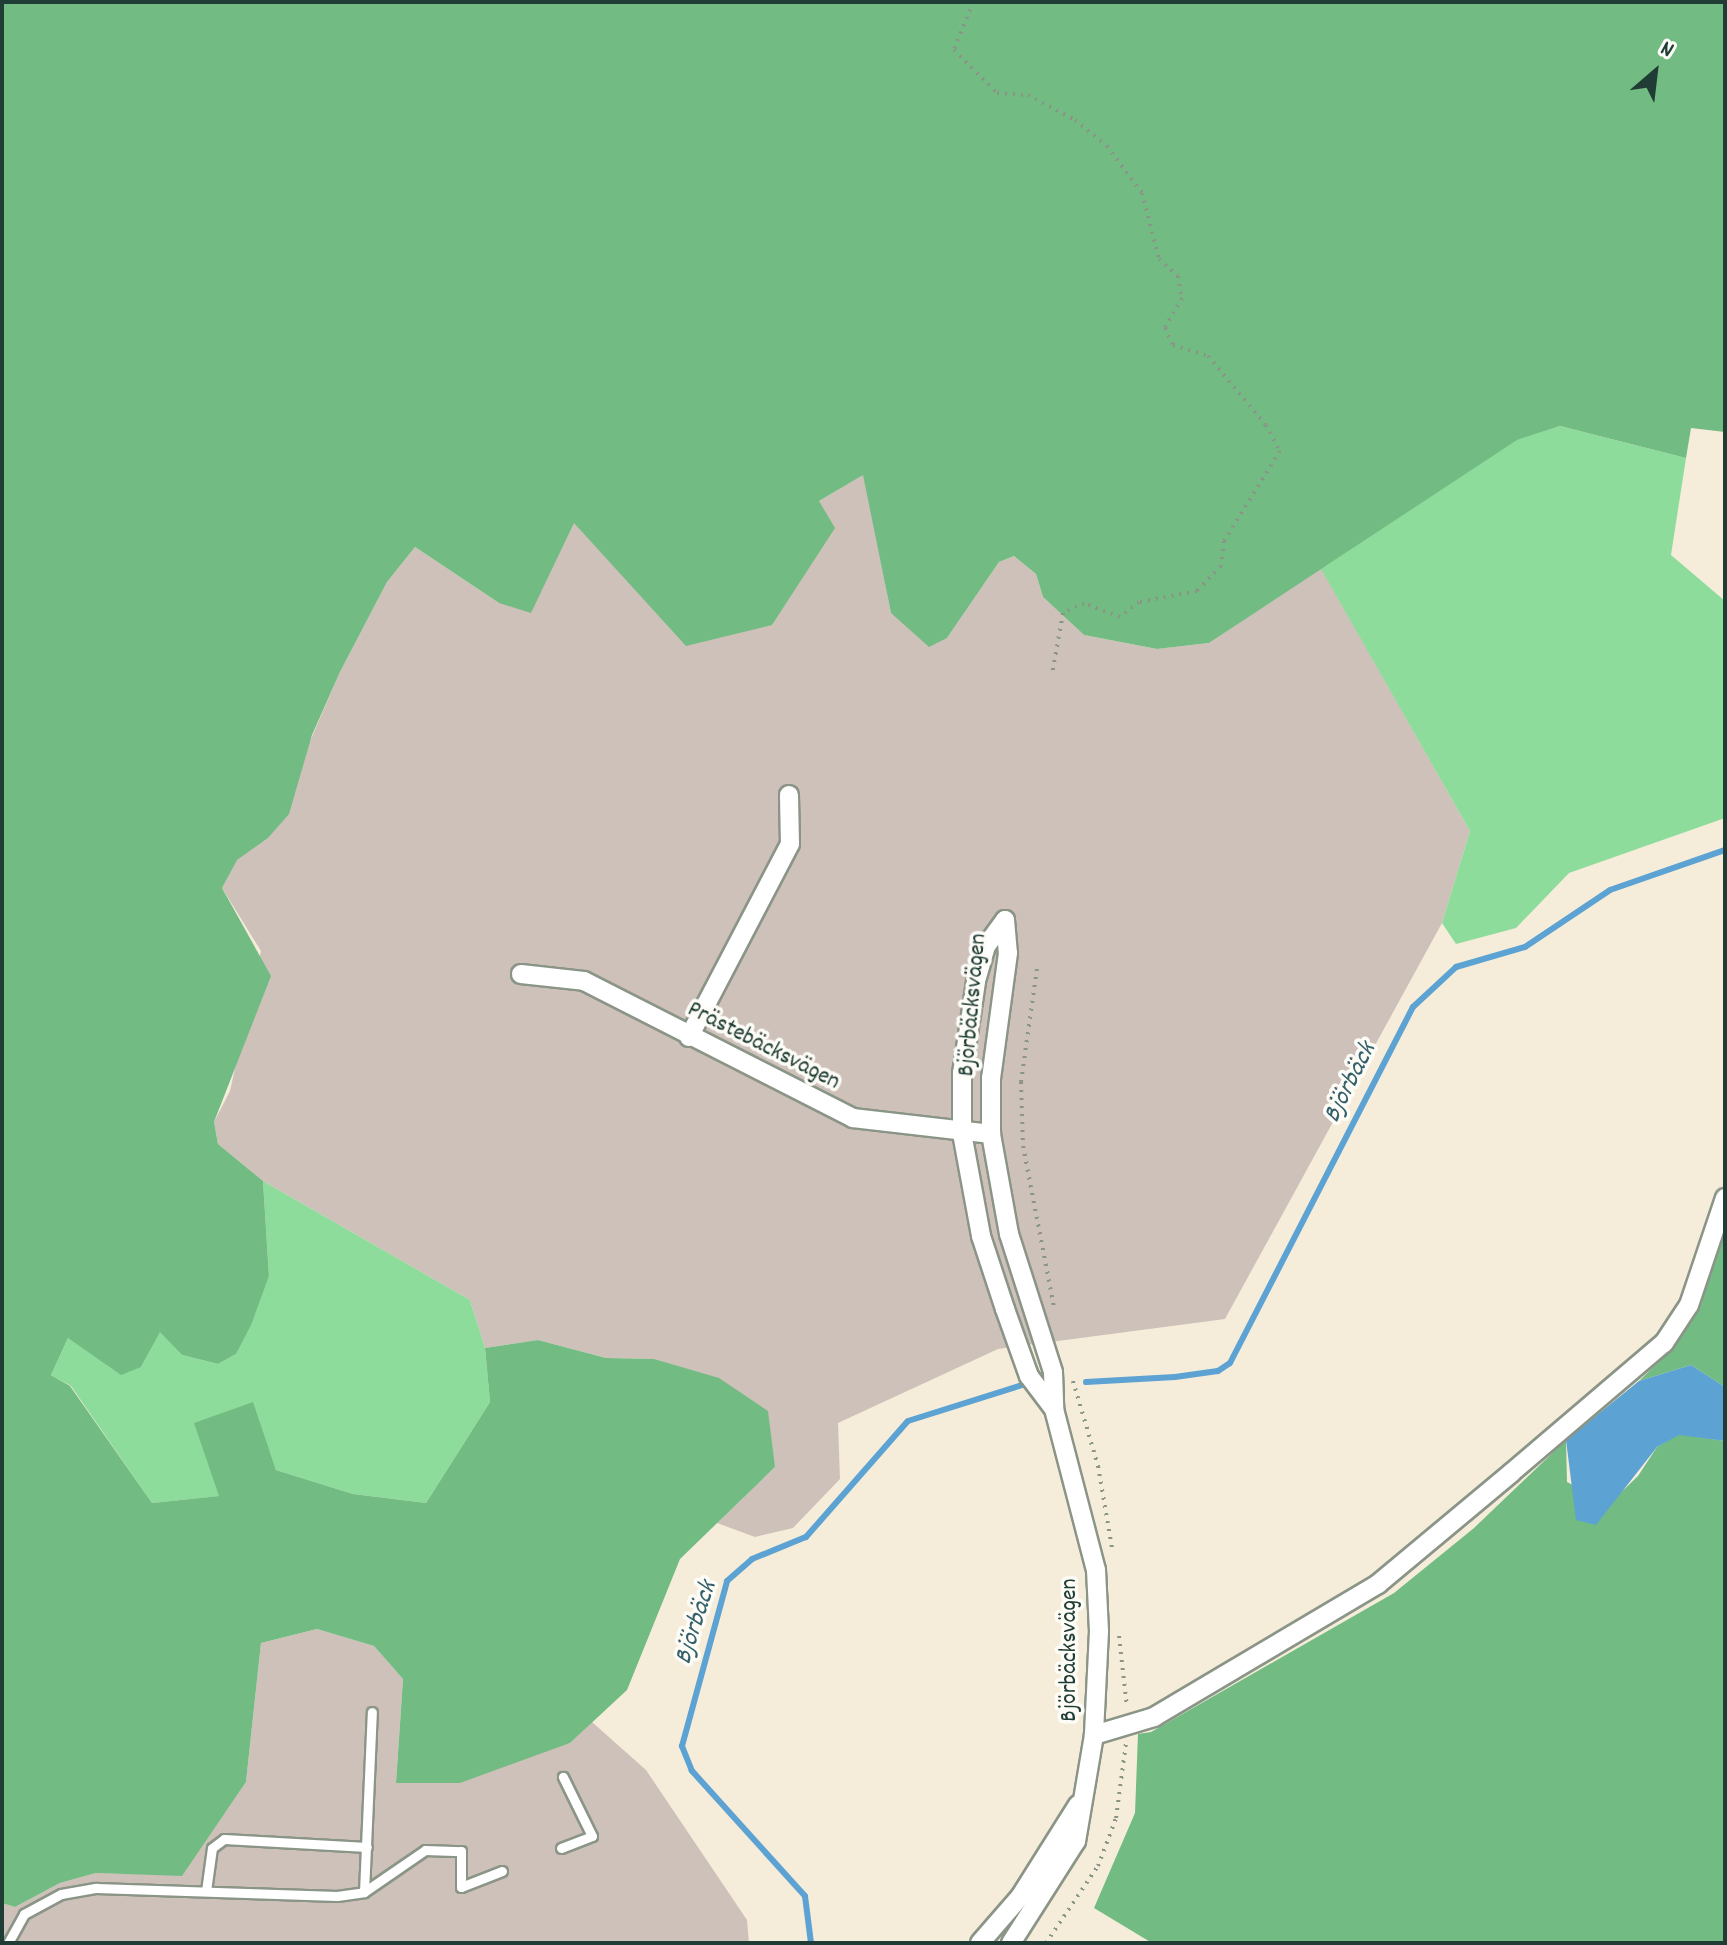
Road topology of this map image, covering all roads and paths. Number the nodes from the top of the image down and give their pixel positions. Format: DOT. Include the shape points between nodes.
graph roads {
  1 [pos="973,2"];
  2 [pos="1052,675"];
  3 [pos="789,795"];
  4 [pos="521,974"];
  5 [pos="689,1037"];
  6 [pos="962,1133"];
  7 [pos="991,1134"];
  8 [pos="1725,1198"];
  9 [pos="1054,1409"];
  10 [pos="372,1712"];
  11 [pos="1094,1735"];
  12 [pos="563,1777"];
  13 [pos="1081,1799"];
  14 [pos="367,1847"];
  15 [pos="561,1848"];
  16 [pos="502,1871"];
  17 [pos="206,1891"];
  18 [pos="364,1892"];
  19 [pos="988,1940"];
  20 [pos="8,1943"];
  21 [pos="1012,1943"];
  1 -- 2 [label="path" via="954,50 997,93 1028,95 1075,120 1107,146 1142,193 1159,259 1178,276 1182,298 1165,328 1173,345 1208,356 1280,451 1224,541 1221,566 1197,591 1139,602 1120,617 1084,603 1063,613"];
  3 -- 5 [label="street" via="790,844"];
  4 -- 5 [label="street, Prästebäcksvägen" via="584,981"];
  5 -- 6 [label="street, Prästebäcksvägen" via="853,1118"];
  6 -- 7 [label="street, Prästebäcksvägen"];
  6 -- 7 [label="street, Björbäcksvägen" via="962,1073 976,982 986,946 1005,920 1008,953 991,1078"];
  6 -- 9 [label="street, Björbäcksvägen" via="981,1236 1005,1309 1029,1376"];
  7 -- 9 [label="street, Björbäcksvägen" via="1009,1234 1053,1372"];
  8 -- 11 [label="street" via="1689,1305 1664,1343 1523,1463 1378,1584 1154,1717"];
  9 -- 11 [label="street, Björbäcksvägen" via="1096,1570"];
  10 -- 14 [label="lane"];
  11 -- 13 [label="street, Björbäcksvägen"];
  12 -- 15 [label="lane" via="592,1836"];
  13 -- 19 [label="street, Björbäcksvägen"];
  13 -- 21 [label="street, Björbäcksvägen" via="1076,1841"];
  14 -- 17 [label="lane" via="224,1839 212,1848"];
  14 -- 18 [label="lane"];
  16 -- 18 [label="lane" via="461,1887 461,1851 425,1850"];
  17 -- 18 [label="lane"];
  17 -- 20 [label="lane" via="96,1888 61,1894 24,1914"];
  19 -- 21 [label="street"];
}
